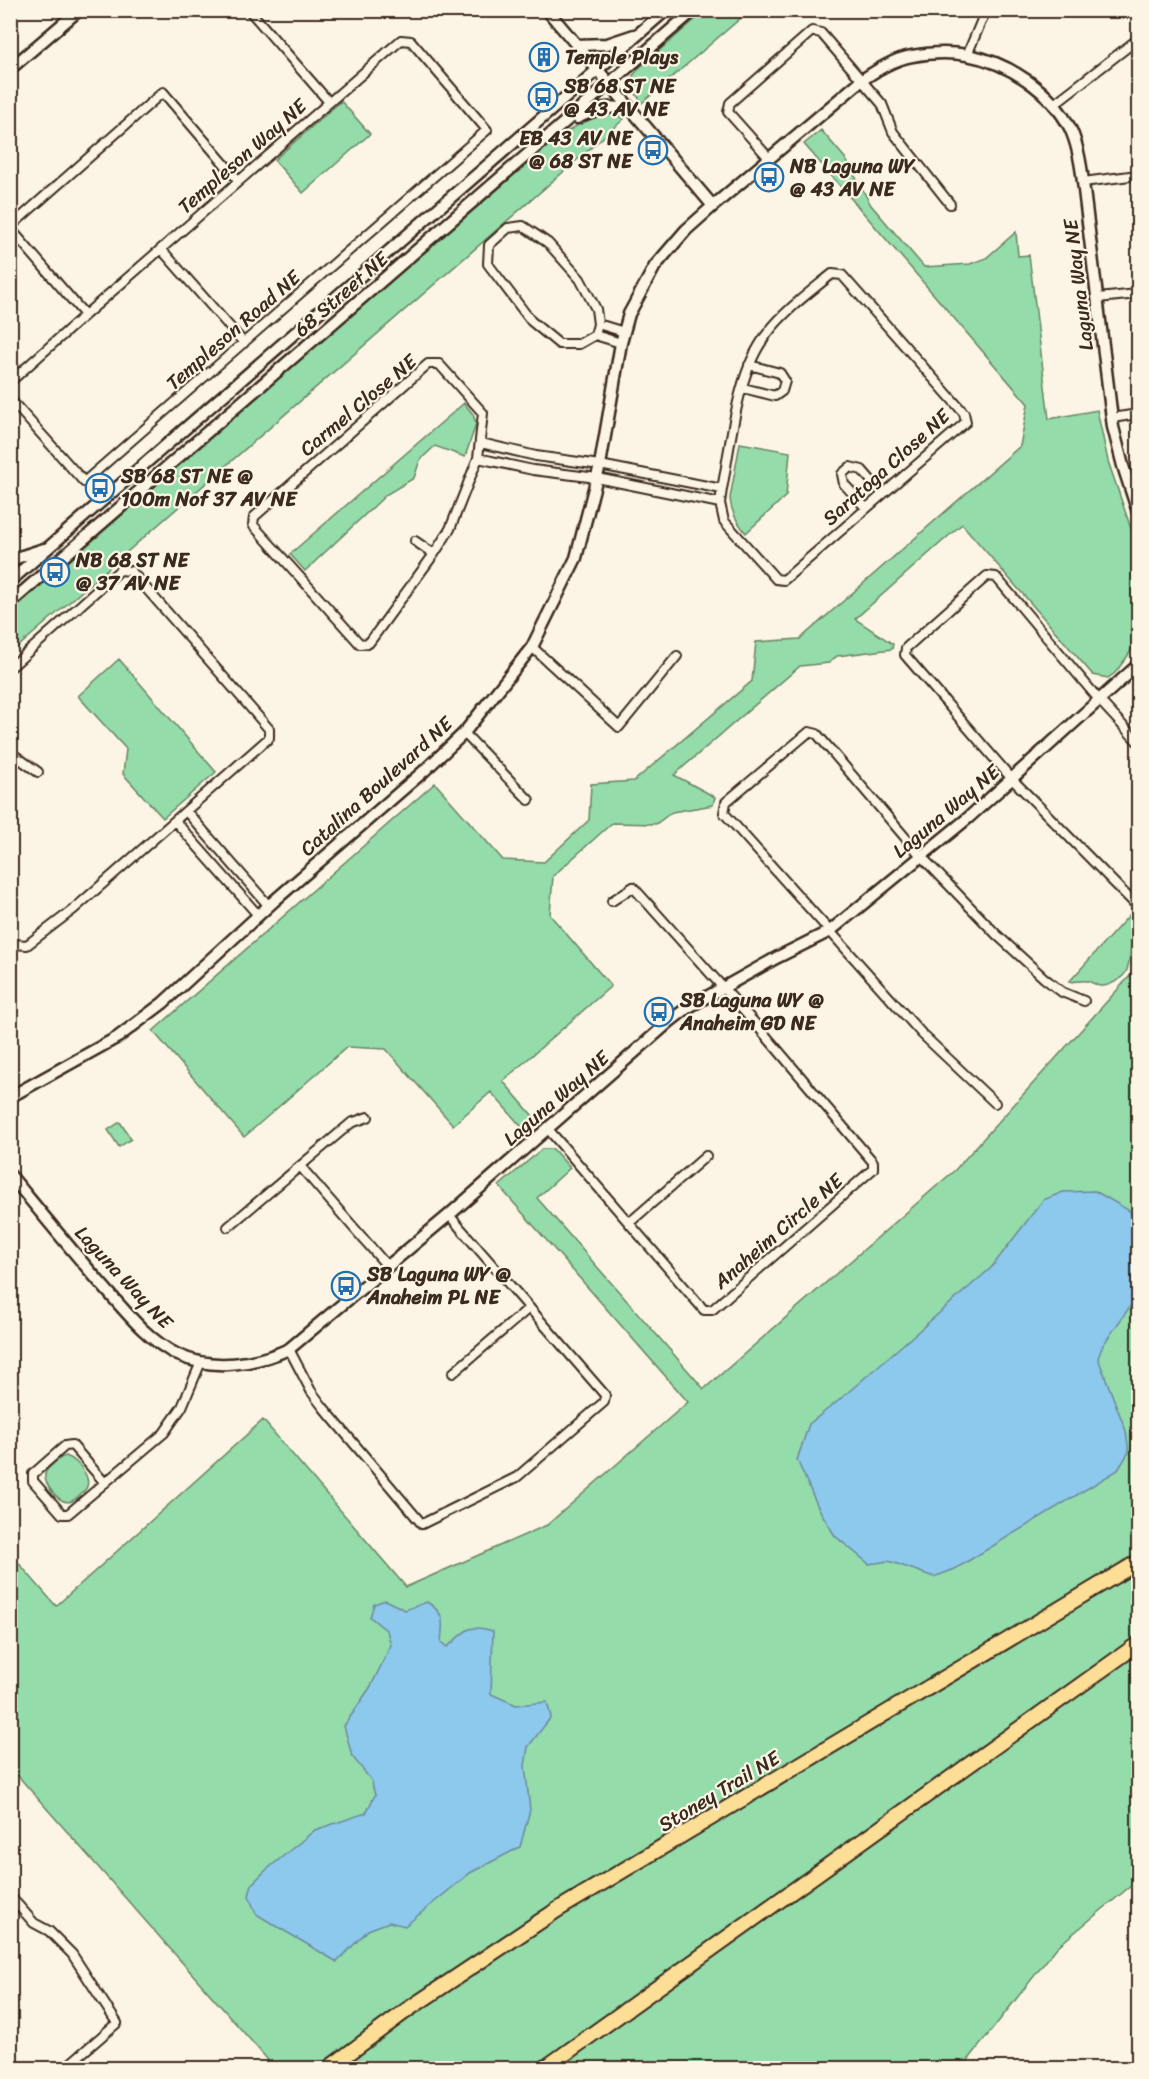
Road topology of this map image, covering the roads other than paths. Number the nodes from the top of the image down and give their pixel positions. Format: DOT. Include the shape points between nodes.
graph roads {
  1 [pos="79,10"];
  2 [pos="547,10"];
  3 [pos="666,10"];
  4 [pos="694,10"];
  5 [pos="986,10"];
  6 [pos="254,12"];
  7 [pos="640,33"];
  8 [pos="1138,39"];
  9 [pos="576,45"];
  10 [pos="967,55"];
  11 [pos="10,69"];
  12 [pos="597,70"];
  13 [pos="862,80"];
  14 [pos="609,84"];
  15 [pos="329,102"];
  16 [pos="1054,104"];
  17 [pos="629,109"];
  18 [pos="561,127"];
  19 [pos="487,130"];
  20 [pos="769,158"];
  21 [pos="1138,175"];
  22 [pos="239,181"];
  23 [pos="1083,182"];
  24 [pos="950,204"];
  25 [pos="713,206"];
  26 [pos="10,228"];
  27 [pos="161,249"];
  28 [pos="1138,294"];
  29 [pos="1098,298"];
  30 [pos="85,315"];
  31 [pos="598,324"];
  32 [pos="596,335"];
  33 [pos="622,338"];
  34 [pos="244,343"];
  35 [pos="749,365"];
  36 [pos="10,382"];
  37 [pos="743,388"];
  38 [pos="10,399"];
  39 [pos="1138,414"];
  40 [pos="1112,418"];
  41 [pos="481,443"];
  42 [pos="478,458"];
  43 [pos="600,465"];
  44 [pos="597,478"];
  45 [pos="722,489"];
  46 [pos="882,493"];
  47 [pos="720,502"];
  48 [pos="866,508"];
  49 [pos="1138,512"];
  50 [pos="416,541"];
  51 [pos="50,547"];
  52 [pos="434,555"];
  53 [pos="10,560"];
  54 [pos="10,581"];
  55 [pos="10,588"];
  56 [pos="14,600"];
  57 [pos="532,647"];
  58 [pos="677,656"];
  59 [pos="1138,665"];
  60 [pos="10,668"];
  61 [pos="1100,701"];
  62 [pos="464,733"];
  63 [pos="1138,742"];
  64 [pos="10,752"];
  65 [pos="38,772"];
  66 [pos="1012,779"];
  67 [pos="529,800"];
  68 [pos="186,811"];
  69 [pos="175,821"];
  70 [pos="921,856"];
  71 [pos="612,902"];
  72 [pos="269,906"];
  73 [pos="1138,907"];
  74 [pos="258,915"];
  75 [pos="830,932"];
  76 [pos="10,939"];
  77 [pos="723,988"];
  78 [pos="1084,1001"];
  79 [pos="10,1097"];
  80 [pos="995,1103"];
  81 [pos="368,1117"];
  82 [pos="548,1129"];
  83 [pos="706,1156"];
  84 [pos="300,1166"];
  85 [pos="10,1175"];
  86 [pos="449,1215"];
  87 [pos="629,1223"];
  88 [pos="228,1227"];
  89 [pos="388,1267"];
  90 [pos="529,1308"];
  91 [pos="289,1349"];
  92 [pos="201,1362"];
  93 [pos="453,1373"];
  94 [pos="105,1483"];
  95 [pos="1138,1562"];
  96 [pos="1138,1644"];
  97 [pos="10,1896"];
  98 [pos="65,2068"];
  99 [pos="329,2068"];
  100 [pos="546,2068"];
  1 -- 11 [label="street"];
  2 -- 9 [label="street"];
  3 -- 7 [label="street, 68 Street NE"];
  4 -- 14 [label="street, 68 Street NE"];
  5 -- 10 [label="street"];
  6 -- 15 [label="street"];
  7 -- 9 [label="street" via="608,44"];
  7 -- 12 [label="street, 68 Street NE"];
  8 -- 16 [label="street"];
  9 -- 12 [label="street"];
  10 -- 13 [label="street, Laguna Way NE" via="909,56"];
  10 -- 16 [label="street, Laguna Way NE" via="1014,73"];
  12 -- 14 [label="street"];
  12 -- 51 [label="street, 68 Street NE"];
  13 -- 20 [label="street, Laguna Way NE"];
  13 -- 20 [label="street" via="821,33 812,31 730,104 728,112"];
  13 -- 24 [label="street" via="882,104 892,132"];
  14 -- 17 [label="street"];
  14 -- 18 [label="street, 68 Street NE"];
  15 -- 19 [label="street, Templeson Way NE" via="401,40 411,41"];
  15 -- 22 [label="street, Templeson Way NE"];
  16 -- 23 [label="street, Laguna Way NE" via="1070,129"];
  17 -- 18 [label="street" via="600,108"];
  17 -- 25 [label="street"];
  18 -- 56 [label="street, 68 Street NE"];
  19 -- 34 [label="street, Templeson Road NE"];
  20 -- 25 [label="street, Laguna Way NE"];
  21 -- 23 [label="street"];
  22 -- 26 [label="street" via="163,92"];
  22 -- 27 [label="street, Templeson Way NE"];
  23 -- 29 [label="street, Laguna Way NE"];
  25 -- 33 [label="street, Catalina Boulevard NE" via="655,266 629,314"];
  26 -- 30 [label="street"];
  27 -- 30 [label="street, Templeson Way NE"];
  27 -- 34 [label="street"];
  28 -- 29 [label="street"];
  29 -- 40 [label="street, Laguna Way NE"];
  30 -- 36 [label="street, Templeson Way NE"];
  31 -- 32 [label="street"];
  31 -- 32 [label="street" via="596,309 580,279 548,243 523,226 508,228 489,245 488,264 531,321 560,344 579,344"];
  31 -- 33 [label="street"];
  32 -- 33 [label="street"];
  33 -- 43 [label="street, Catalina Boulevard NE"];
  34 -- 38 [label="street, Templeson Road NE" via="84,482"];
  35 -- 37 [label="street, Saratoga Close NE"];
  35 -- 37 [label="street" via="780,373 785,381 783,391 775,396"];
  35 -- 46 [label="street, Saratoga Close NE" via="768,332 785,314 832,274 843,275 964,413 966,422"];
  37 -- 45 [label="street, Saratoga Close NE"];
  39 -- 40 [label="street"];
  40 -- 49 [label="street, Laguna Way NE"];
  41 -- 42 [label="street, Carmel Close NE"];
  41 -- 43 [label="street"];
  41 -- 52 [label="street, Carmel Close NE" via="483,413 439,364 428,364 254,516 253,525 360,644 369,643"];
  42 -- 44 [label="street"];
  42 -- 52 [label="street, Carmel Close NE" via="450,529"];
  43 -- 44 [label="street, Catalina Boulevard NE"];
  43 -- 45 [label="street"];
  44 -- 47 [label="street"];
  44 -- 57 [label="street, Catalina Boulevard NE" via="576,558"];
  45 -- 47 [label="street, Saratoga Close NE"];
  46 -- 48 [label="street, Saratoga Close NE"];
  46 -- 48 [label="street" via="862,470 850,467 842,474 844,484"];
  47 -- 48 [label="street, Saratoga Close NE" via="724,520 776,579 784,580"];
  50 -- 52 [label="street"];
  51 -- 53 [label="street"];
  51 -- 54 [label="street, 68 Street NE"];
  55 -- 56 [label="street"];
  57 -- 58 [label="street" via="619,727"];
  57 -- 62 [label="street, Catalina Boulevard NE"];
  59 -- 61 [label="street, Laguna Way NE"];
  60 -- 68 [label="street" via="120,570 131,571 269,729 269,738"];
  61 -- 63 [label="street"];
  61 -- 66 [label="street, Laguna Way NE"];
  61 -- 66 [label="street" via="996,577 987,576 906,648 905,655"];
  62 -- 67 [label="street"];
  62 -- 72 [label="street, Catalina Boulevard NE"];
  64 -- 65 [label="street"];
  66 -- 70 [label="street, Laguna Way NE"];
  66 -- 73 [label="street"];
  68 -- 69 [label="street"];
  68 -- 72 [label="street"];
  69 -- 74 [label="street"];
  69 -- 76 [label="street" via="27,945 14,944"];
  70 -- 75 [label="street, Laguna Way NE"];
  70 -- 75 [label="street" via="817,734 809,732 726,802 724,813"];
  70 -- 78 [label="street" via="1044,978 1062,992"];
  71 -- 77 [label="street" via="633,887"];
  72 -- 74 [label="street, Catalina Boulevard NE"];
  74 -- 79 [label="street, Catalina Boulevard NE" via="163,1003 118,1037"];
  75 -- 77 [label="street, Laguna Way NE"];
  75 -- 80 [label="street" via="922,1034"];
  77 -- 82 [label="street, Laguna Way NE" via="669,1022"];
  77 -- 87 [label="street, Anaheim Circle NE" via="873,1162 873,1169 712,1310 704,1310"];
  81 -- 84 [label="street" via="351,1123"];
  82 -- 86 [label="street, Laguna Way NE"];
  82 -- 87 [label="street, Anaheim Circle NE"];
  83 -- 87 [label="street"];
  84 -- 88 [label="street"];
  84 -- 89 [label="street"];
  85 -- 92 [label="street, Laguna Way NE" via="136,1323 178,1355"];
  86 -- 89 [label="street, Laguna Way NE"];
  86 -- 90 [label="street"];
  89 -- 91 [label="street, Laguna Way NE"];
  90 -- 91 [label="street" via="605,1395 604,1402 517,1477 422,1524 323,1407"];
  90 -- 93 [label="street"];
  91 -- 92 [label="street, Laguna Way NE" via="267,1358 233,1364"];
  92 -- 94 [label="street" via="183,1407 164,1433"];
  94 -- 94 [label="street" via="68,1514 62,1514 33,1481 33,1473 64,1446 72,1445"];
  95 -- 99 [label="highway, Stoney Trail NE" via="557,1910 407,2010"];
  96 -- 100 [label="highway"];
  97 -- 98 [label="street" via="34,1923 50,1931 72,1954 117,2023"];
}
